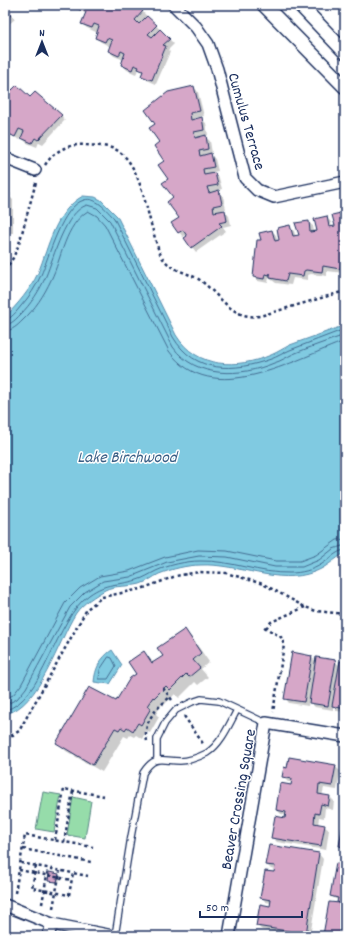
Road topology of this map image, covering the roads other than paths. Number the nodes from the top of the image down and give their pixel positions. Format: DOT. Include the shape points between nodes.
graph roads {
  1 [pos="174,5"];
  2 [pos="264,5"];
  3 [pos="300,5"];
  4 [pos="345,52"];
  5 [pos="345,87"];
  6 [pos="5,158"];
  7 [pos="39,171"];
  8 [pos="345,182"];
  9 [pos="237,710"];
  10 [pos="270,719"];
  11 [pos="345,736"];
  12 [pos="157,760"];
  13 [pos="5,905"];
  14 [pos="52,924"];
  15 [pos="48,936"];
  16 [pos="114,936"];
  17 [pos="230,936"];
  1 -- 8 [label="street, Cumulus Terrace" via="196,27 208,44 217,69 245,178 257,190 274,197"];
  2 -- 5 [label="street"];
  3 -- 4 [label="street"];
  6 -- 7 [label="street"];
  9 -- 10 [label="lane"];
  9 -- 12 [label="lane" via="219,741 207,753 186,760"];
  9 -- 12 [label="lane" via="210,699 183,705 169,716 160,731 157,739"];
  10 -- 11 [label="street, Beaver Crossing Square"];
  10 -- 17 [label="street, Beaver Crossing Square"];
  12 -- 16 [label="lane" via="148,765 141,780"];
  13 -- 14 [label="street"];
  14 -- 15 [label="street"];
  14 -- 16 [label="street"];
}
